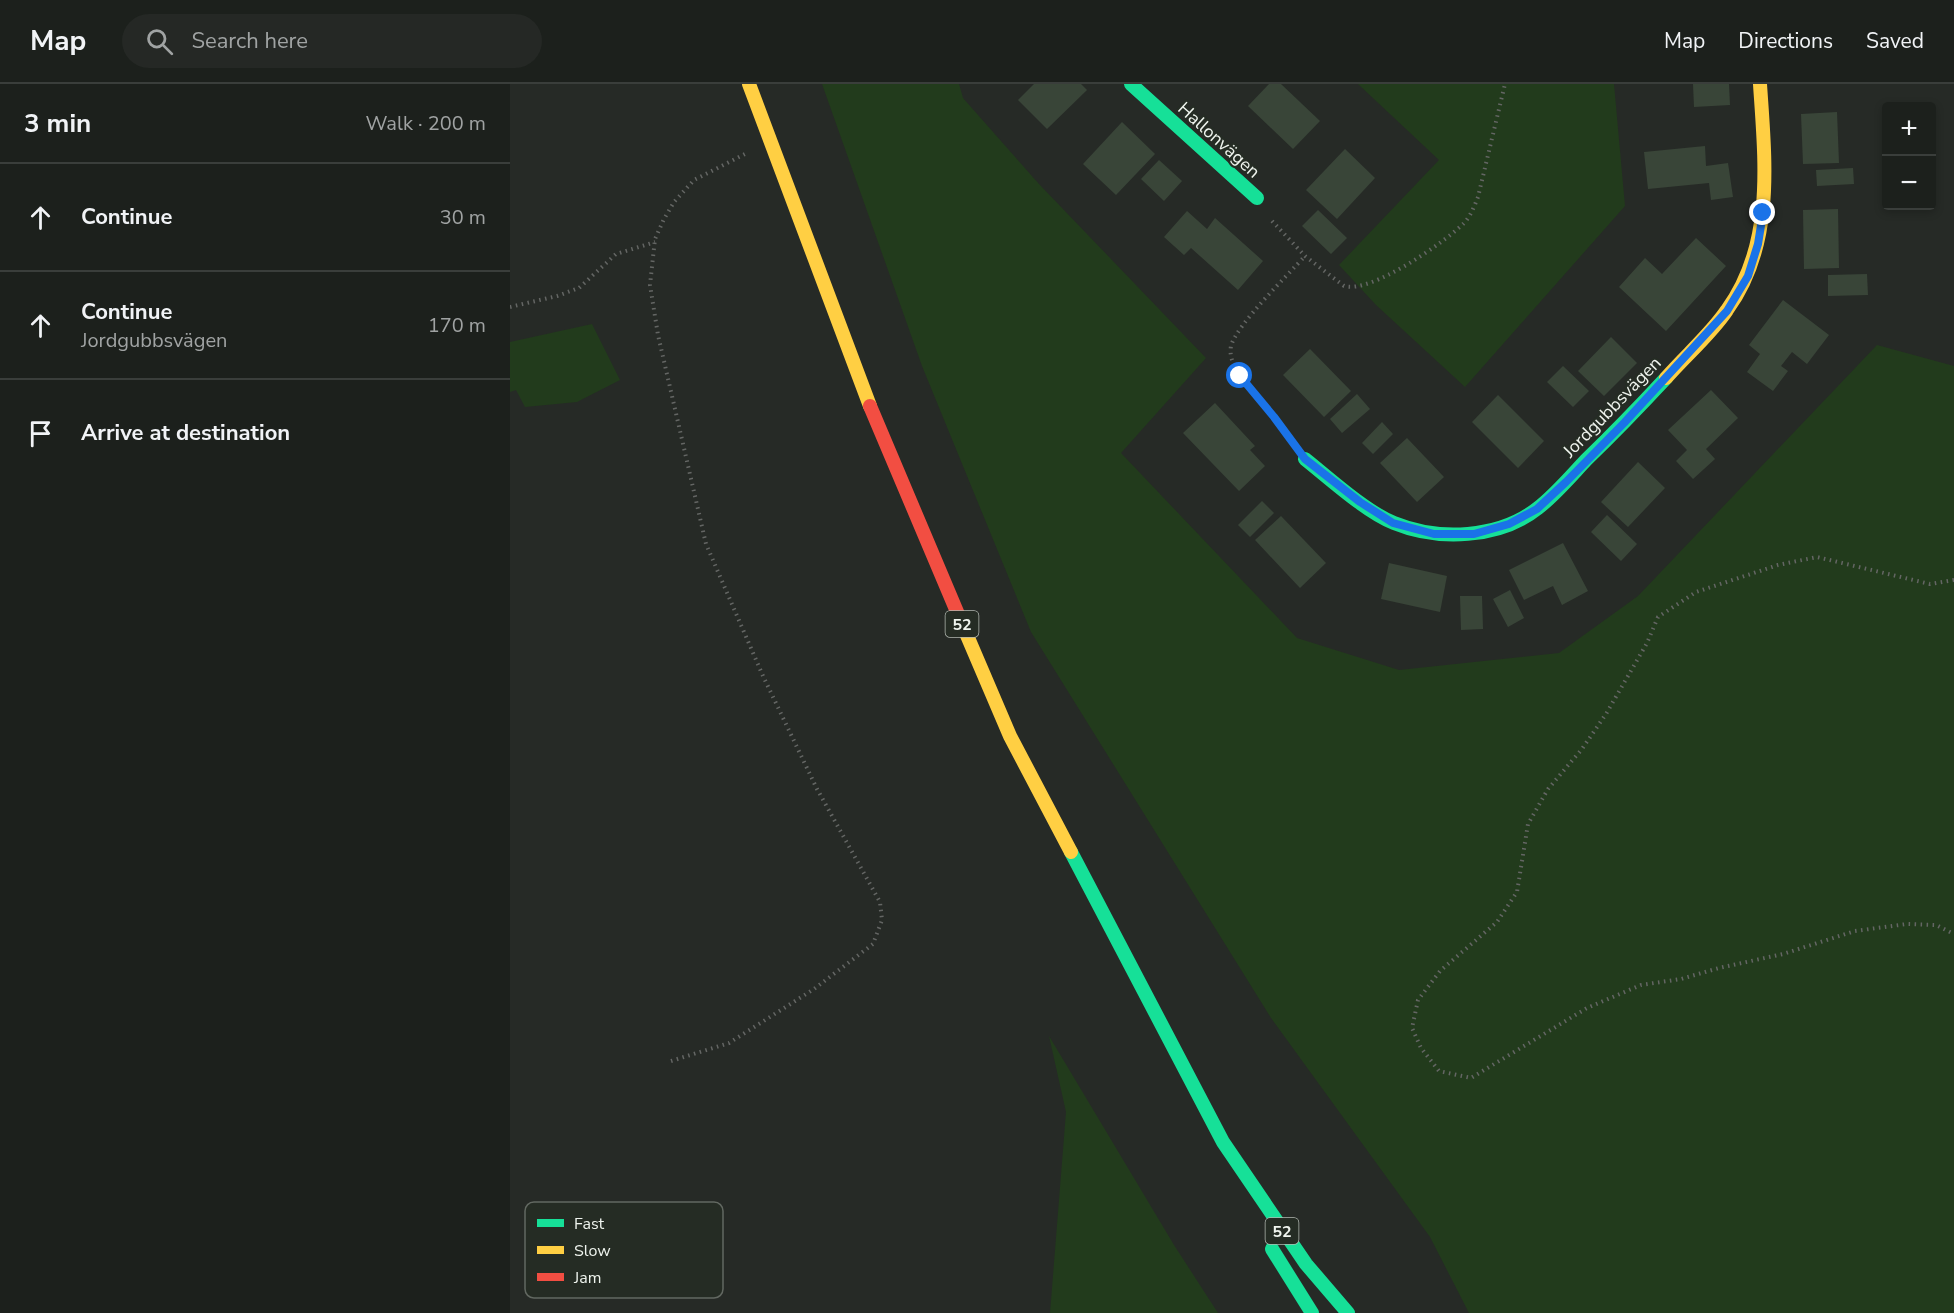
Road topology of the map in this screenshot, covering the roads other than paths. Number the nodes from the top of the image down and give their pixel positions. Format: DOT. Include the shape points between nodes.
graph roads {
  1 [pos="750,84"];
  2 [pos="1131,84"];
  3 [pos="1760,84"];
  4 [pos="1257,198"];
  5 [pos="1305,459"];
  6 [pos="1223,1142"];
  7 [pos="1234,1183"];
  8 [pos="1262,1232"];
  9 [pos="1312,1313"];
  10 [pos="1348,1313"];
  1 -- 6 [label="main road, 52" via="886,448 1010,736"];
  2 -- 4 [label="main road, Hallonvägen"];
  3 -- 5 [label="main road, Jordgubbsvägen" via="1766,169 1758,244 1748,276 1727,311 1624,423 1537,509 1509,524 1474,534 1434,534 1393,523"];
  6 -- 7 [label="main road, 52"];
  6 -- 10 [label="main road, 52" via="1299,1254"];
  8 -- 9 [label="main road, 52"];
}
